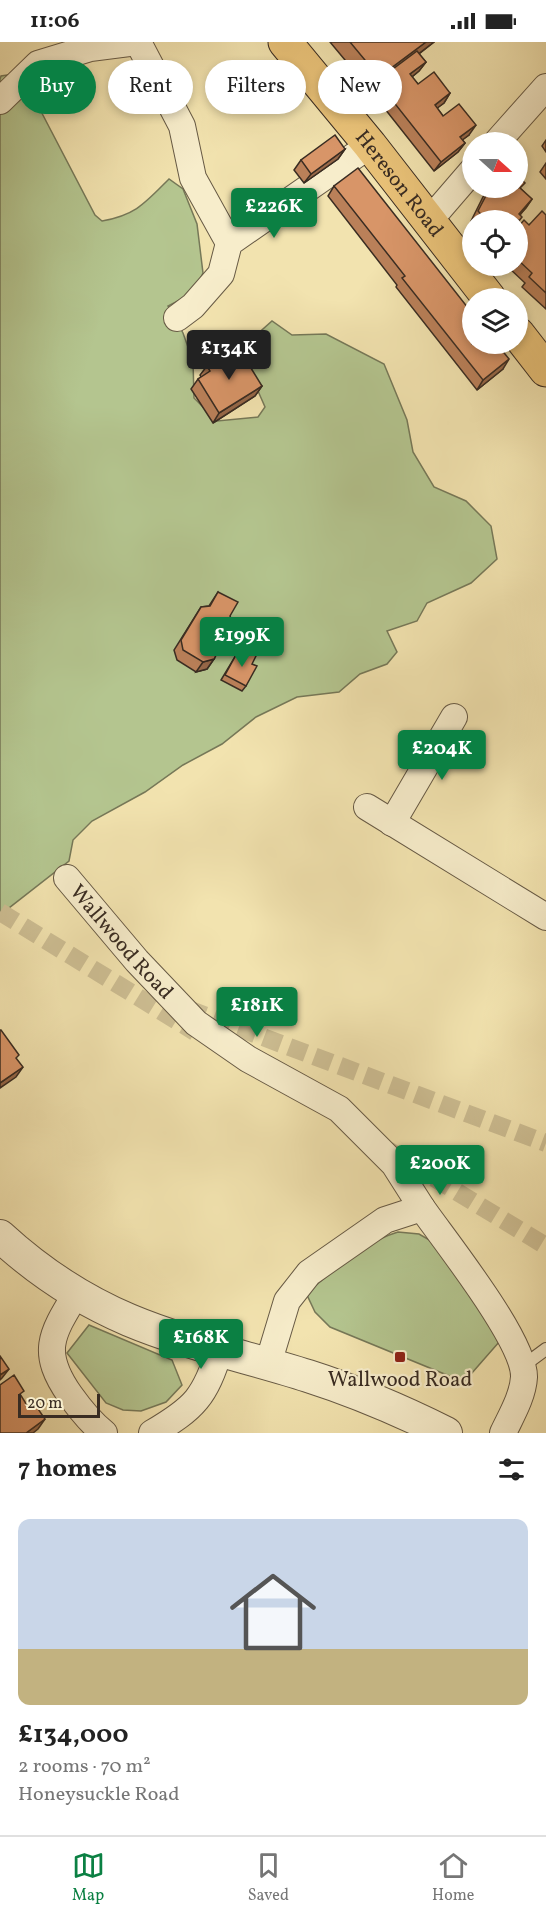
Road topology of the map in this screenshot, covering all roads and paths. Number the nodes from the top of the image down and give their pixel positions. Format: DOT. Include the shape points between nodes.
graph roads {
  1 [pos="138,42"];
  2 [pos="285,42"];
  3 [pos="546,87"];
  4 [pos="0,101"];
  5 [pos="506,132"];
  6 [pos="370,145"];
  7 [pos="462,183"];
  8 [pos="428,222"];
  9 [pos="230,243"];
  10 [pos="481,288"];
  11 [pos="177,318"];
  12 [pos="528,347"];
  13 [pos="546,370"];
  14 [pos="454,717"];
  15 [pos="367,807"];
  16 [pos="392,823"];
  17 [pos="66,878"];
  18 [pos="546,917"];
  19 [pos="422,1208"];
  20 [pos="0,1236"];
  21 [pos="76,1294"];
  22 [pos="220,1349"];
  23 [pos="546,1349"];
  24 [pos="268,1364"];
  25 [pos="523,1366"];
  26 [pos="104,1433"];
  27 [pos="152,1433"];
  28 [pos="447,1433"];
  29 [pos="503,1433"];
  1 -- 4 [label="street" via="90,48 38,64"];
  1 -- 9 [label="street" via="182,126 193,178"];
  2 -- 6 [label="main road, Hereson Road"];
  3 -- 5 [label="street"];
  6 -- 8 [label="main road, Hereson Road"];
  6 -- 9 [label="street"];
  7 -- 8 [label="street"];
  8 -- 10 [label="main road, Hereson Road"];
  9 -- 11 [label="street" via="221,274 194,306"];
  12 -- 13 [label="main road"];
  14 -- 16 [label="street"];
  15 -- 16 [label="street"];
  16 -- 18 [label="street"];
  17 -- 19 [label="street, Wallwood Road" via="196,1023 248,1059 339,1109 393,1164"];
  19 -- 24 [label="street" via="385,1220 309,1273 287,1301"];
  19 -- 25 [label="street, Wallwood Road" via="508,1331"];
  20 -- 21 [label="street"];
  21 -- 22 [label="street" via="168,1335"];
  21 -- 26 [label="street" via="61,1319 51,1356 63,1384"];
  22 -- 24 [label="street"];
  22 -- 27 [label="street" via="212,1373 193,1405"];
  23 -- 25 [label="lane"];
  24 -- 28 [label="street" via="339,1386"];
  25 -- 29 [label="street" via="519,1398"];
}
